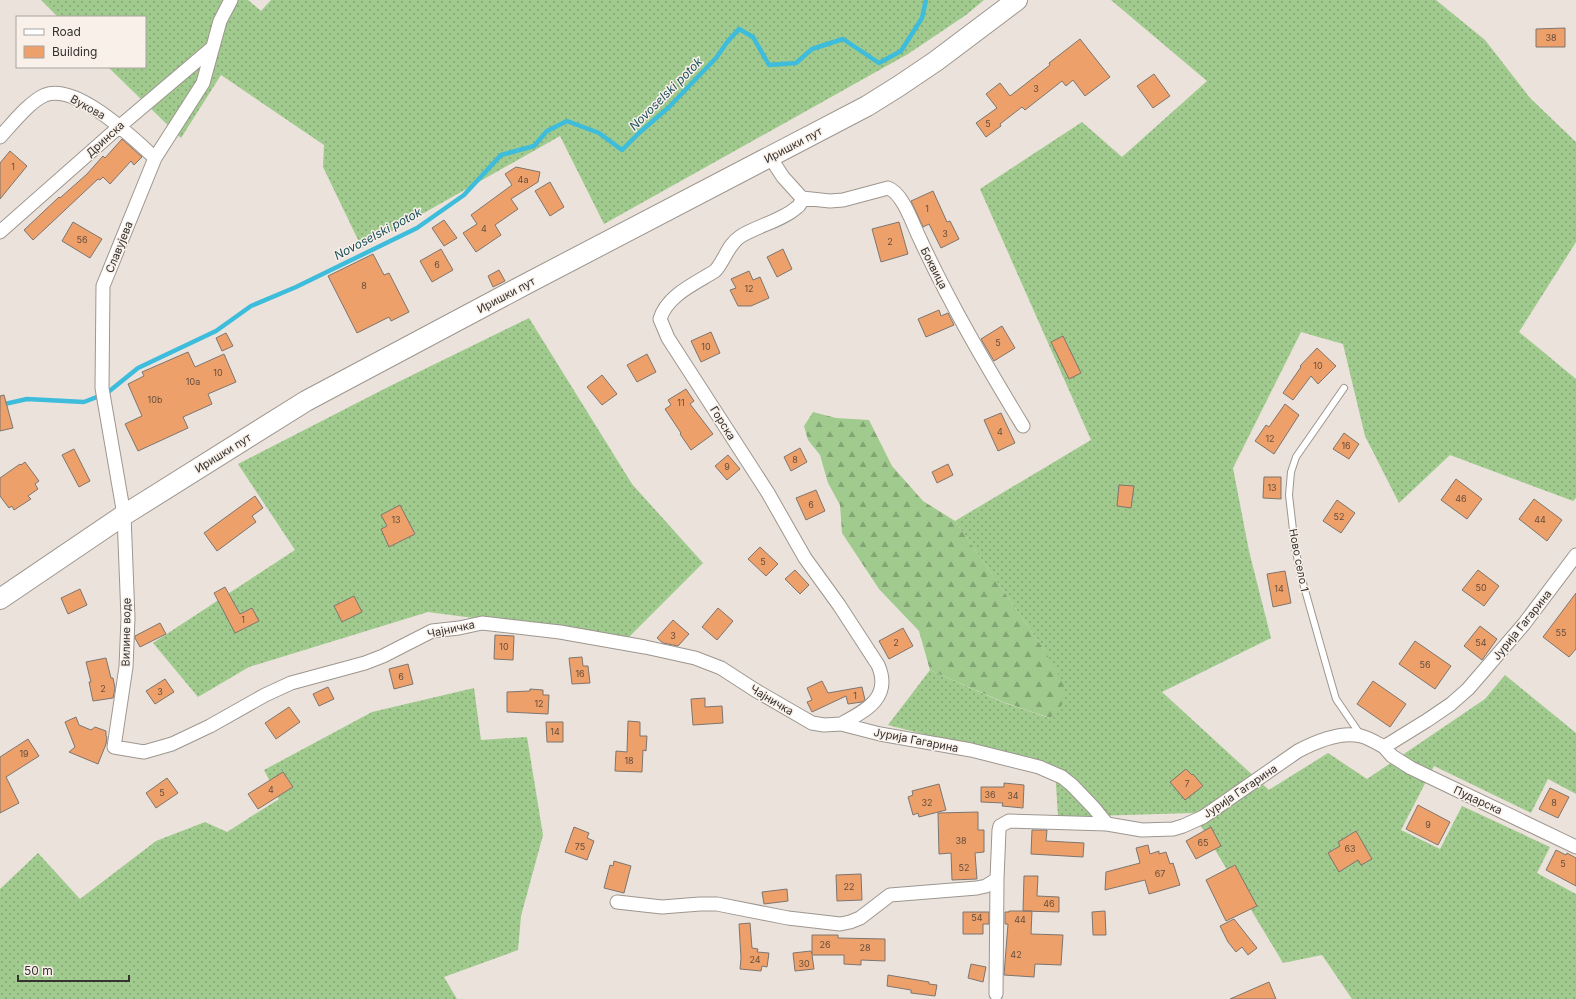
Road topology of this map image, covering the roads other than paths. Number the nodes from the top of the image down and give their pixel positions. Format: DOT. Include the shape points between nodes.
graph roads {
  1 [pos="231,0"];
  2 [pos="1017,0"];
  3 [pos="212,48"];
  4 [pos="120,126"];
  5 [pos="0,137"];
  6 [pos="770,157"];
  7 [pos="155,158"];
  8 [pos="802,198"];
  9 [pos="0,232"];
  10 [pos="1344,388"];
  11 [pos="1023,426"];
  12 [pos="124,515"];
  13 [pos="1576,555"];
  14 [pos="0,599"];
  15 [pos="841,724"];
  16 [pos="1361,736"];
  17 [pos="114,747"];
  18 [pos="1384,747"];
  19 [pos="1107,824"];
  20 [pos="1576,847"];
  21 [pos="997,879"];
  22 [pos="617,902"];
  23 [pos="996,994"];
  1 -- 3 [label="street, Славујева" via="220,21"];
  2 -- 6 [label="main road, Иришки пут" via="899,86 867,106"];
  3 -- 4 [label="street, Дринска"];
  3 -- 7 [label="street, Славујева" via="203,83"];
  4 -- 5 [label="street, Вукова" via="80,100 61,93 45,96 31,105"];
  4 -- 7 [label="street, Вукова"];
  4 -- 9 [label="street, Дринска"];
  6 -- 8 [label="street" via="783,177"];
  6 -- 12 [label="main road, Иришки пут" via="306,402"];
  7 -- 12 [label="street, Славујева" via="103,286 102,388"];
  8 -- 11 [label="street, Боквица" via="836,200 858,197 888,188 894,191 900,198 974,345"];
  8 -- 15 [label="street, Горска" via="797,208 739,237 720,266 676,295 666,306 660,319 668,338 768,493 805,558 878,665 882,675 879,695 858,715"];
  10 -- 16 [label="lane, Ново село 1" via="1296,457 1291,472 1289,495 1294,547 1336,699"];
  12 -- 14 [label="main road, Иришки пут"];
  12 -- 17 [label="street, Вилине воде" via="128,618 126,667"];
  13 -- 18 [label="street, Јурија Гагарина" via="1524,624 1468,689 1426,721"];
  15 -- 17 [label="street, Чајничка" via="812,723 720,668 695,658 560,632 482,622 432,631 365,663 291,683 172,744 144,752"];
  15 -- 19 [label="street, Јурија Гагарина" via="880,734 971,750 1039,767 1062,777 1072,785"];
  16 -- 18 [label="street, Јурија Гагарина"];
  16 -- 19 [label="street, Јурија Гагарина" via="1331,737 1313,743 1202,817 1183,826 1173,829 1142,830"];
  18 -- 20 [label="street, Пударска" via="1392,756 1411,768"];
  19 -- 21 [label="street" via="1010,821 1000,826"];
  21 -- 22 [label="street" via="977,888 890,896 860,918 840,924 788,918 717,904 662,907"];
  21 -- 23 [label="street"];
}
